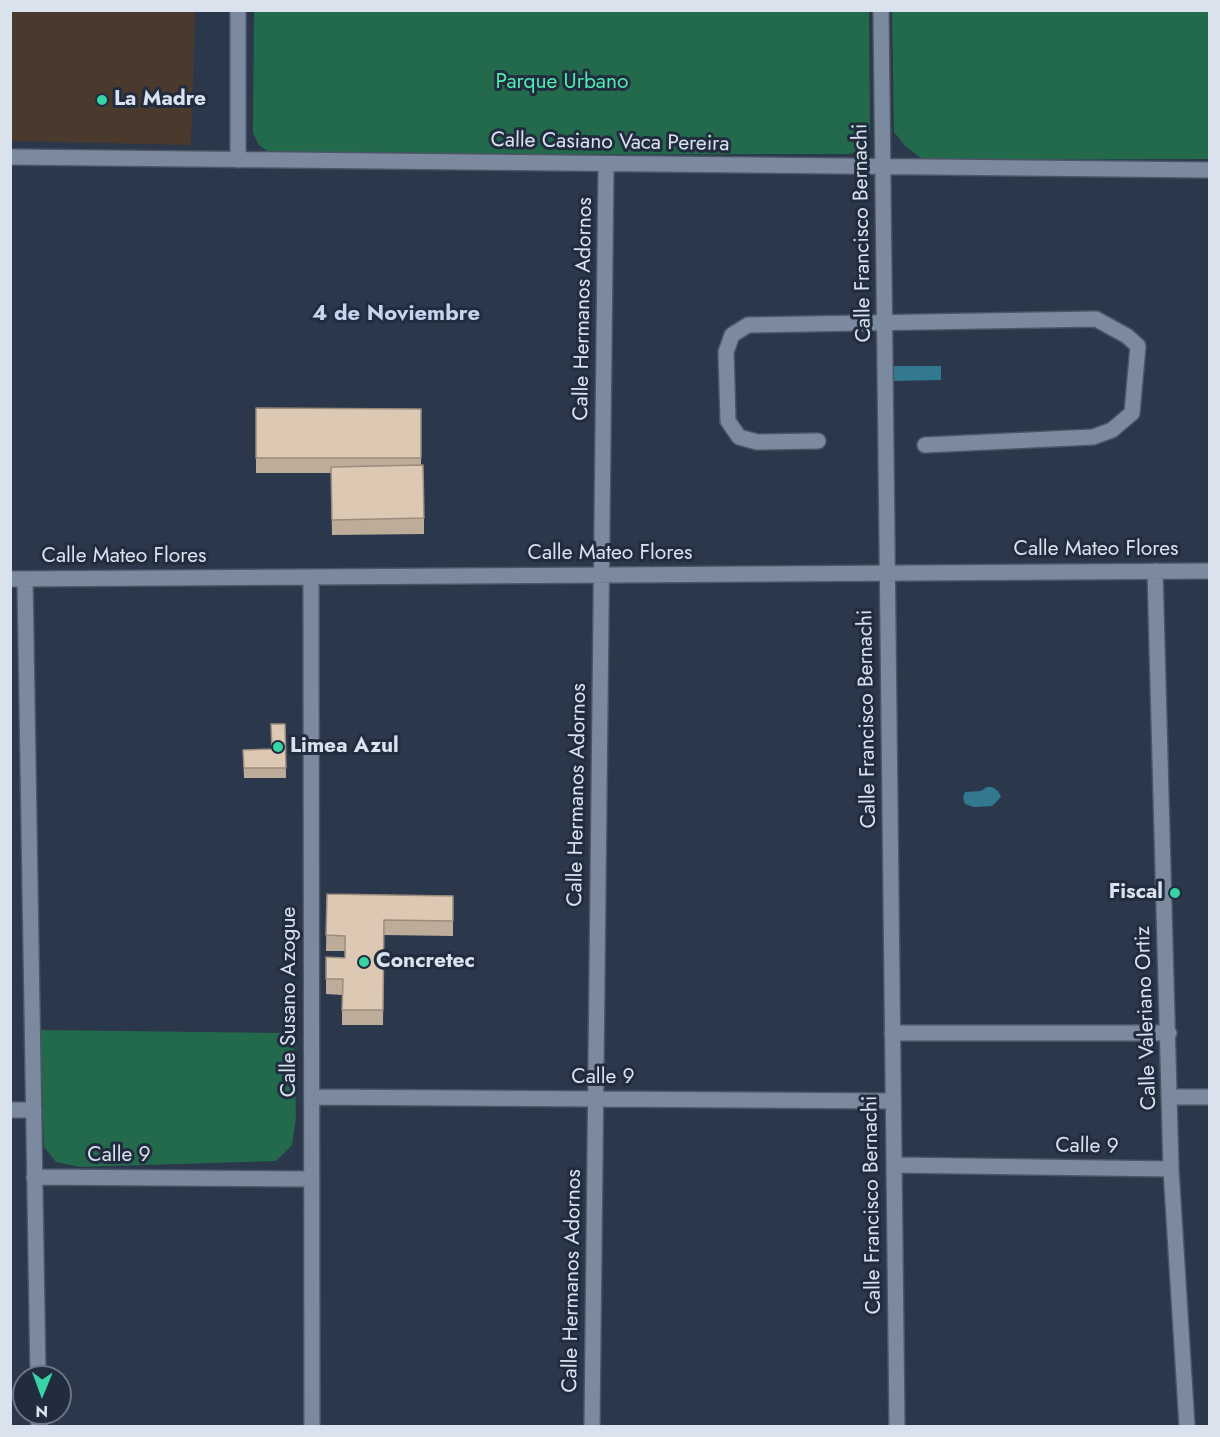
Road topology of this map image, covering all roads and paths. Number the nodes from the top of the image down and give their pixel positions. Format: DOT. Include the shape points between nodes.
graph roads {
  1 [pos="238,10"];
  2 [pos="881,10"];
  3 [pos="10,157"];
  4 [pos="238,160"];
  5 [pos="606,164"];
  6 [pos="883,166"];
  7 [pos="1209,170"];
  8 [pos="885,323"];
  9 [pos="818,441"];
  10 [pos="925,445"];
  11 [pos="1155,571"];
  12 [pos="1209,571"];
  13 [pos="888,573"];
  14 [pos="602,575"];
  15 [pos="311,577"];
  16 [pos="18,579"];
  17 [pos="892,1033"];
  18 [pos="1169,1033"];
  19 [pos="312,1097"];
  20 [pos="1170,1097"];
  21 [pos="1209,1097"];
  22 [pos="596,1099"];
  23 [pos="893,1101"];
  24 [pos="10,1110"];
  25 [pos="34,1110"];
  26 [pos="894,1165"];
  27 [pos="1171,1169"];
  28 [pos="34,1177"];
  29 [pos="311,1179"];
  30 [pos="38,1365"];
  31 [pos="312,1426"];
  32 [pos="592,1426"];
  33 [pos="897,1426"];
  34 [pos="1187,1426"];
  1 -- 4 [label="street"];
  2 -- 6 [label="street, Calle Francisco Bernachi"];
  3 -- 4 [label="street, Calle Casiano Vaca Pereira"];
  4 -- 5 [label="street, Calle Casiano Vaca Pereira"];
  5 -- 6 [label="street, Calle Casiano Vaca Pereira"];
  5 -- 14 [label="street, Calle Hermanos Adornos"];
  6 -- 7 [label="street, Calle Casiano Vaca Pereira"];
  6 -- 8 [label="street, Calle Francisco Bernachi"];
  8 -- 9 [label="street" via="748,325 732,335 726,352 728,421 739,436 757,442"];
  8 -- 10 [label="street" via="1096,319 1138,346 1132,413 1112,430 1093,437"];
  8 -- 13 [label="street, Calle Francisco Bernachi"];
  11 -- 12 [label="street, Calle Mateo Flores"];
  11 -- 13 [label="street, Calle Mateo Flores"];
  11 -- 18 [label="street, Calle Valeriano Ortiz"];
  13 -- 14 [label="street, Calle Mateo Flores"];
  13 -- 17 [label="street, Calle Francisco Bernachi"];
  14 -- 15 [label="street, Calle Mateo Flores"];
  14 -- 22 [label="street, Calle Hermanos Adornos"];
  15 -- 16 [label="street, Calle Mateo Flores"];
  15 -- 19 [label="street, Calle Susano Azogue"];
  16 -- 25 [label="street"];
  17 -- 18 [label="street"];
  17 -- 23 [label="street, Calle Francisco Bernachi"];
  18 -- 20 [label="street, Calle Valeriano Ortiz"];
  19 -- 22 [label="street, Calle 9"];
  19 -- 29 [label="street, Calle Susano Azogue"];
  20 -- 21 [label="street"];
  20 -- 27 [label="street, Calle Valeriano Ortiz"];
  22 -- 23 [label="street, Calle 9"];
  22 -- 32 [label="street, Calle Hermanos Adornos"];
  23 -- 26 [label="street, Calle Francisco Bernachi"];
  24 -- 25 [label="street"];
  25 -- 28 [label="street"];
  26 -- 27 [label="street, Calle 9"];
  26 -- 33 [label="street, Calle Francisco Bernachi"];
  27 -- 34 [label="street, Calle Valeriano Ortiz"];
  28 -- 29 [label="street, Calle 9"];
  28 -- 30 [label="street"];
  29 -- 31 [label="street, Calle Susano Azogue"];
}
